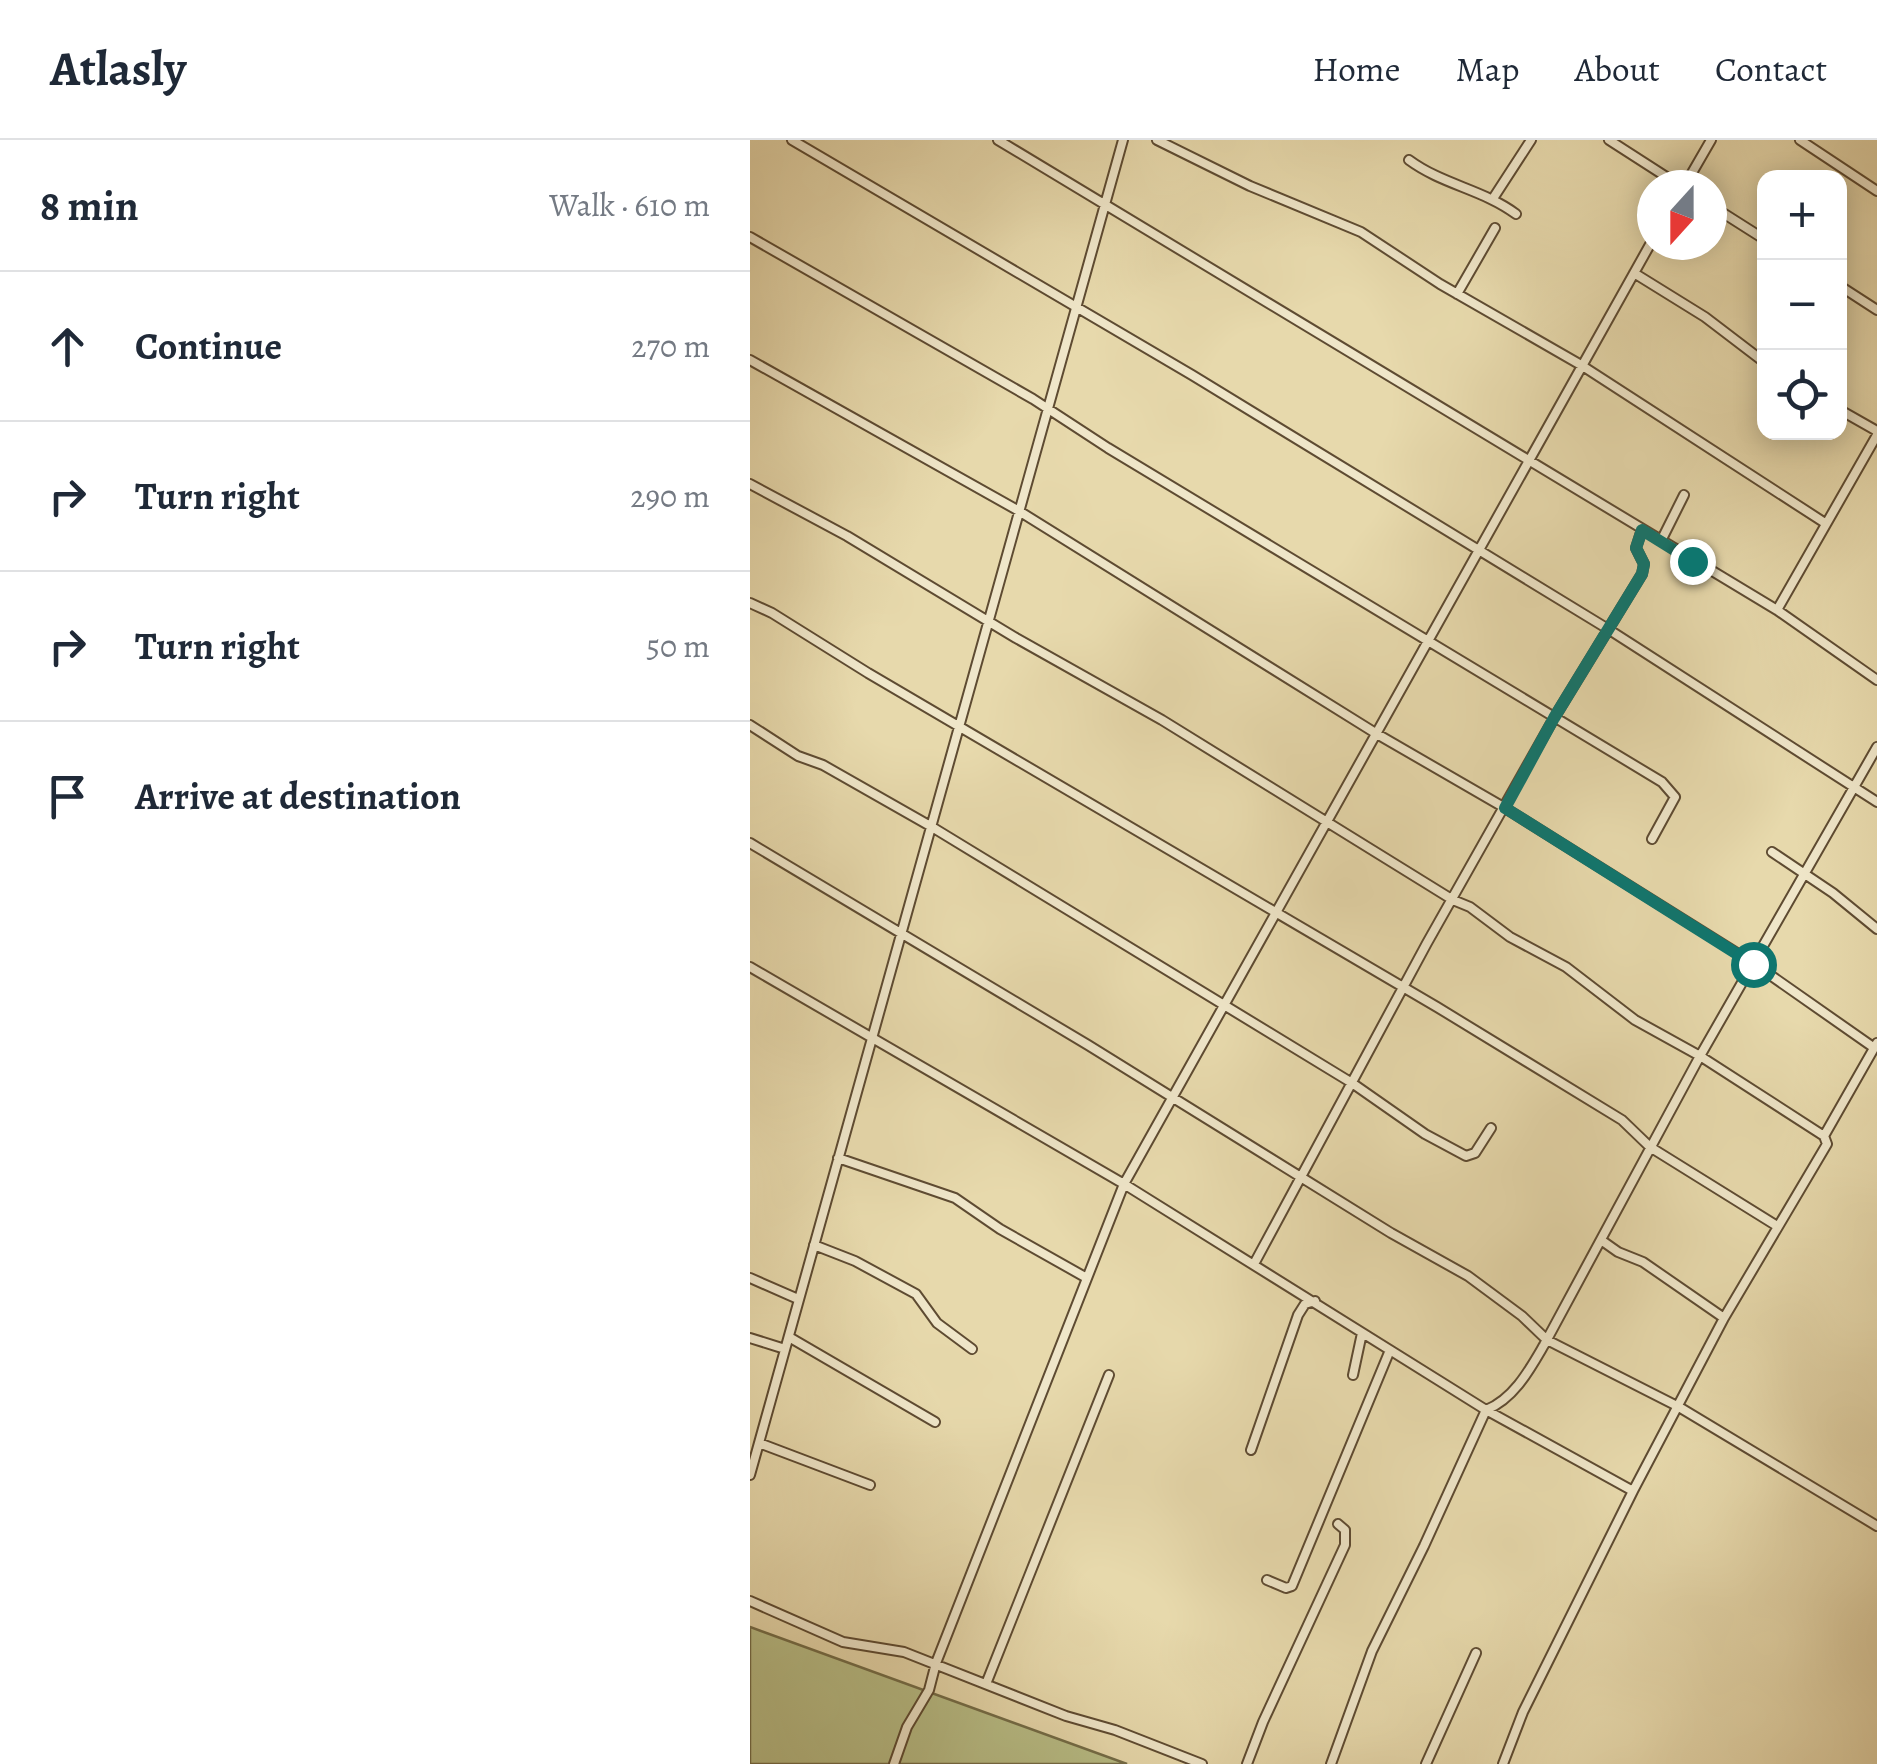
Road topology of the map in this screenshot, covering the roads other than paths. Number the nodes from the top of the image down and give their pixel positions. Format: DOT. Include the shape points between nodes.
graph roads {
  1 [pos="792,140"];
  2 [pos="998,140"];
  3 [pos="1124,140"];
  4 [pos="1156,140"];
  5 [pos="1531,140"];
  6 [pos="1609,140"];
  7 [pos="1710,140"];
  8 [pos="1800,140"];
  9 [pos="1409,160"];
  10 [pos="1658,170"];
  11 [pos="1691,170"];
  12 [pos="1877,190"];
  13 [pos="1494,197"];
  14 [pos="1104,204"];
  15 [pos="1516,214"];
  16 [pos="1727,216"];
  17 [pos="1496,228"];
  18 [pos="1757,235"];
  19 [pos="750,237"];
  20 [pos="1641,260"];
  21 [pos="1634,273"];
  22 [pos="1847,291"];
  23 [pos="1457,294"];
  24 [pos="1076,306"];
  25 [pos="1877,310"];
  26 [pos="1757,357"];
  27 [pos="750,360"];
  28 [pos="1581,364"];
  29 [pos="1049,410"];
  30 [pos="1847,415"];
  31 [pos="1877,434"];
  32 [pos="1529,459"];
  33 [pos="750,484"];
  34 [pos="1684,495"];
  35 [pos="1019,512"];
  36 [pos="1824,523"];
  37 [pos="1642,530"];
  38 [pos="1661,541"];
  39 [pos="1478,550"];
  40 [pos="750,604"];
  41 [pos="1776,610"];
  42 [pos="988,621"];
  43 [pos="1608,628"];
  44 [pos="1428,641"];
  45 [pos="1877,680"];
  46 [pos="1554,718"];
  47 [pos="750,724"];
  48 [pos="960,727"];
  49 [pos="1377,734"];
  50 [pos="1877,747"];
  51 [pos="1856,788"];
  52 [pos="1877,802"];
  53 [pos="1505,808"];
  54 [pos="1326,824"];
  55 [pos="932,827"];
  56 [pos="1652,839"];
  57 [pos="750,843"];
  58 [pos="1772,852"];
  59 [pos="1806,874"];
  60 [pos="1453,900"];
  61 [pos="1276,912"];
  62 [pos="1877,929"];
  63 [pos="901,935"];
  64 [pos="1753,964"];
  65 [pos="750,967"];
  66 [pos="1404,989"];
  67 [pos="1224,1005"];
  68 [pos="872,1038"];
  69 [pos="1875,1045"];
  70 [pos="1700,1056"];
  71 [pos="1352,1084"];
  72 [pos="1171,1096"];
  73 [pos="1491,1128"];
  74 [pos="1824,1136"];
  75 [pos="1650,1147"];
  76 [pos="838,1158"];
  77 [pos="1301,1177"];
  78 [pos="1124,1184"];
  79 [pos="1777,1226"];
  80 [pos="1600,1240"];
  81 [pos="814,1246"];
  82 [pos="1254,1264"];
  83 [pos="1085,1277"];
  84 [pos="750,1278"];
  85 [pos="798,1299"];
  86 [pos="1315,1300"];
  87 [pos="1724,1318"];
  88 [pos="1362,1333"];
  89 [pos="789,1336"];
  90 [pos="750,1338"];
  91 [pos="1547,1340"];
  92 [pos="785,1349"];
  93 [pos="972,1350"];
  94 [pos="1390,1350"];
  95 [pos="1109,1375"];
  96 [pos="1353,1375"];
  97 [pos="1679,1406"];
  98 [pos="1486,1410"];
  99 [pos="935,1422"];
  100 [pos="750,1434"];
  101 [pos="760,1441"];
  102 [pos="1251,1450"];
  103 [pos="750,1475"];
  104 [pos="870,1485"];
  105 [pos="1633,1491"];
  106 [pos="1338,1524"];
  107 [pos="1877,1526"];
  108 [pos="1267,1580"];
  109 [pos="750,1601"];
  110 [pos="1476,1653"];
  111 [pos="936,1663"];
  112 [pos="986,1684"];
  113 [pos="894,1764"];
  114 [pos="1202,1764"];
  115 [pos="1246,1764"];
  116 [pos="1331,1764"];
  117 [pos="1426,1764"];
  118 [pos="1503,1764"];
  1 -- 24 [label="street"];
  2 -- 14 [label="street"];
  3 -- 14 [label="street"];
  4 -- 23 [label="street" via="1361,232"];
  5 -- 13 [label="street"];
  6 -- 10 [label="street"];
  7 -- 11 [label="street"];
  8 -- 12 [label="street"];
  9 -- 13 [label="street"];
  13 -- 15 [label="street"];
  14 -- 24 [label="street"];
  14 -- 32 [label="street"];
  16 -- 18 [label="street"];
  17 -- 23 [label="street"];
  19 -- 29 [label="street"];
  20 -- 21 [label="street"];
  21 -- 26 [label="street"];
  21 -- 28 [label="street"];
  22 -- 25 [label="street"];
  23 -- 28 [label="street"];
  24 -- 29 [label="street"];
  24 -- 39 [label="street"];
  27 -- 35 [label="street"];
  28 -- 32 [label="street"];
  28 -- 36 [label="street"];
  29 -- 35 [label="street"];
  29 -- 44 [label="street"];
  30 -- 31 [label="street"];
  31 -- 36 [label="street"];
  32 -- 37 [label="street"];
  32 -- 39 [label="street"];
  33 -- 42 [label="street"];
  34 -- 38 [label="street"];
  35 -- 42 [label="street"];
  35 -- 49 [label="street"];
  36 -- 41 [label="street"];
  37 -- 38 [label="street"];
  37 -- 43 [label="street" via="1636,548 1642,574"];
  38 -- 41 [label="street"];
  39 -- 43 [label="street"];
  39 -- 44 [label="street"];
  40 -- 48 [label="street"];
  41 -- 45 [label="street"];
  42 -- 48 [label="street"];
  42 -- 54 [label="street"];
  43 -- 46 [label="street"];
  43 -- 51 [label="street"];
  44 -- 46 [label="street"];
  44 -- 49 [label="street"];
  46 -- 53 [label="street"];
  46 -- 56 [label="street" via="1670,788 1675,797"];
  47 -- 55 [label="street"];
  48 -- 55 [label="street"];
  48 -- 61 [label="street"];
  49 -- 53 [label="street"];
  49 -- 54 [label="street"];
  50 -- 51 [label="street"];
  51 -- 52 [label="street"];
  51 -- 59 [label="street"];
  53 -- 60 [label="street"];
  53 -- 64 [label="street"];
  54 -- 60 [label="street"];
  54 -- 61 [label="street"];
  55 -- 63 [label="street"];
  55 -- 67 [label="street"];
  57 -- 63 [label="street"];
  58 -- 59 [label="street"];
  59 -- 62 [label="street"];
  59 -- 64 [label="street"];
  60 -- 66 [label="street"];
  60 -- 70 [label="street"];
  61 -- 66 [label="street"];
  61 -- 67 [label="street"];
  63 -- 68 [label="street"];
  63 -- 72 [label="street"];
  64 -- 69 [label="street"];
  64 -- 70 [label="street"];
  65 -- 68 [label="street"];
  66 -- 71 [label="street"];
  66 -- 75 [label="street" via="1622,1120"];
  67 -- 71 [label="street"];
  67 -- 72 [label="street"];
  68 -- 76 [label="street"];
  68 -- 78 [label="street"];
  69 -- 74 [label="street"];
  70 -- 74 [label="street"];
  70 -- 75 [label="street"];
  71 -- 73 [label="street" via="1466,1156"];
  71 -- 77 [label="street"];
  72 -- 77 [label="street"];
  72 -- 78 [label="street"];
  74 -- 79 [label="street" via="1827,1144"];
  75 -- 79 [label="street"];
  75 -- 80 [label="street"];
  76 -- 81 [label="street"];
  76 -- 83 [label="street" via="955,1198"];
  77 -- 82 [label="street"];
  77 -- 91 [label="street" via="1468,1276"];
  78 -- 82 [label="street"];
  78 -- 83 [label="street"];
  79 -- 87 [label="street"];
  80 -- 87 [label="street"];
  80 -- 91 [label="street"];
  81 -- 85 [label="street"];
  81 -- 93 [label="street" via="916,1294 937,1323"];
  82 -- 86 [label="street"];
  83 -- 111 [label="street"];
  84 -- 85 [label="street"];
  85 -- 89 [label="street"];
  86 -- 88 [label="street"];
  86 -- 102 [label="street" via="1298,1315"];
  87 -- 97 [label="street"];
  88 -- 94 [label="street"];
  88 -- 96 [label="street"];
  89 -- 92 [label="street"];
  89 -- 99 [label="street"];
  90 -- 92 [label="street"];
  91 -- 97 [label="street"];
  91 -- 98 [label="street" via="1526,1375"];
  92 -- 101 [label="street"];
  94 -- 98 [label="street"];
  94 -- 108 [label="street" via="1292,1586"];
  95 -- 112 [label="street"];
  97 -- 105 [label="street"];
  97 -- 107 [label="street"];
  98 -- 105 [label="street"];
  98 -- 116 [label="street" via="1372,1650"];
  100 -- 101 [label="street"];
  101 -- 103 [label="street"];
  101 -- 104 [label="street"];
  105 -- 118 [label="street"];
  106 -- 115 [label="street" via="1345,1545"];
  109 -- 111 [label="street" via="844,1642"];
  110 -- 117 [label="street"];
  111 -- 112 [label="street"];
  111 -- 113 [label="street"];
  112 -- 114 [label="street"];
}
